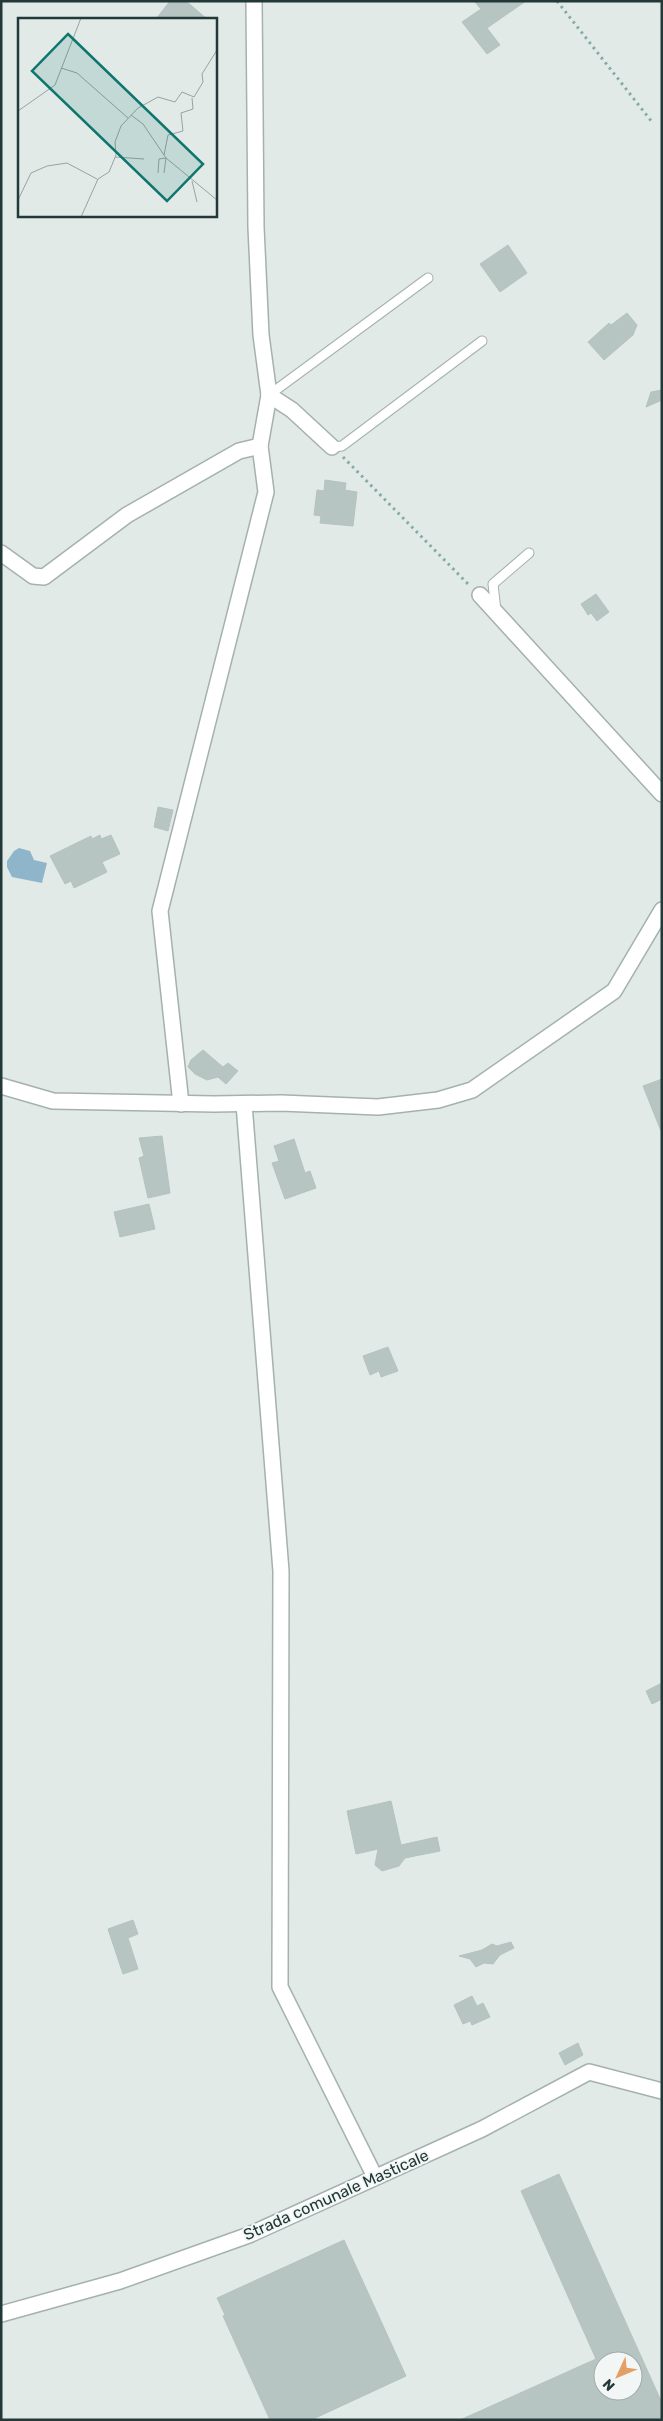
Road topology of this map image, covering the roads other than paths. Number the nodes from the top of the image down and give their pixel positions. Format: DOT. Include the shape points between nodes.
graph roads {
  1 [pos="254,1"];
  2 [pos="428,278"];
  3 [pos="482,341"];
  4 [pos="269,395"];
  5 [pos="260,446"];
  6 [pos="332,447"];
  7 [pos="529,552"];
  8 [pos="1,553"];
  9 [pos="480,596"];
  10 [pos="497,614"];
  11 [pos="662,794"];
  12 [pos="662,910"];
  13 [pos="1,1086"];
  14 [pos="180,1104"];
  15 [pos="244,1104"];
  16 [pos="662,2091"];
  17 [pos="375,2177"];
  18 [pos="1,2314"];
  1 -- 4 [label="street" via="256,237 261,335"];
  2 -- 4 [label="lane"];
  3 -- 6 [label="lane" via="342,446"];
  4 -- 5 [label="street"];
  4 -- 6 [label="street" via="292,410"];
  5 -- 8 [label="street" via="239,450 127,515 44,577 33,576"];
  5 -- 14 [label="street" via="266,492 160,911"];
  7 -- 10 [label="lane" via="493,584"];
  9 -- 10 [label="street"];
  10 -- 11 [label="street"];
  12 -- 15 [label="street" via="614,991 472,1090 438,1100 378,1107"];
  13 -- 14 [label="street" via="53,1101"];
  14 -- 15 [label="street"];
  15 -- 17 [label="street" via="281,1571 280,1988"];
  16 -- 17 [label="street, Strada comunale Masticale" via="590,2072 482,2129"];
  17 -- 18 [label="street, Strada comunale Masticale" via="249,2235 120,2281"];
}
